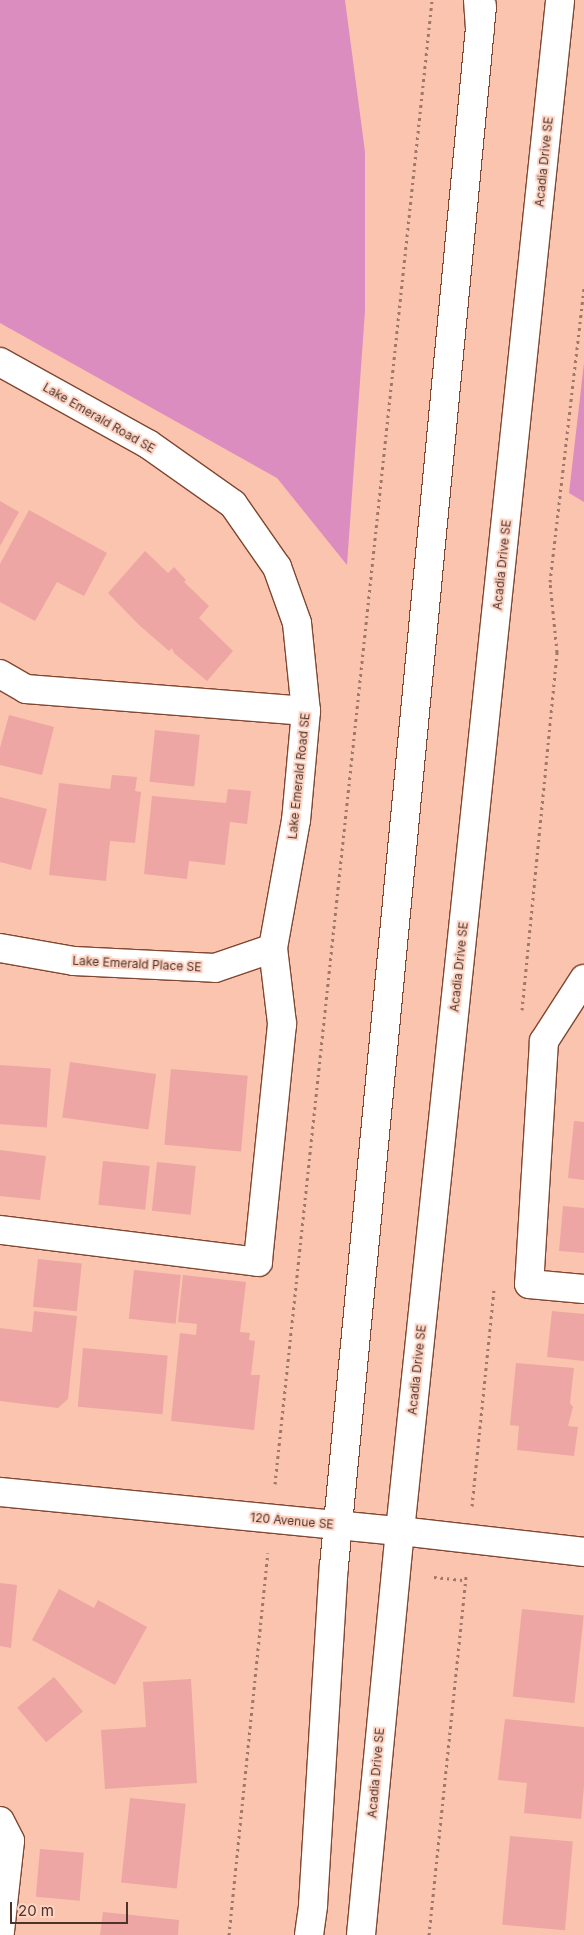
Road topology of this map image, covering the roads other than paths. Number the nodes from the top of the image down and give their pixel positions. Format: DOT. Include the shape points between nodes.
graph roads {
  1 [pos="478,0"];
  2 [pos="483,0"];
  3 [pos="560,0"];
  4 [pos="480,30"];
  5 [pos="0,362"];
  6 [pos="0,674"];
  7 [pos="306,711"];
  8 [pos="0,948"];
  9 [pos="272,948"];
  10 [pos="584,979"];
  11 [pos="0,1230"];
  12 [pos="584,1289"];
  13 [pos="0,1492"];
  14 [pos="338,1526"];
  15 [pos="400,1531"];
  16 [pos="584,1552"];
  17 [pos="0,1821"];
  18 [pos="0,1932"];
  19 [pos="308,1935"];
  20 [pos="361,1935"];
  1 -- 4 [label="street"];
  2 -- 4 [label="street"];
  3 -- 15 [label="street, Acadia Drive SE"];
  4 -- 14 [label="street"];
  5 -- 7 [label="street, Lake Emerald Road SE" via="148,444 232,504 278,567 297,623"];
  6 -- 7 [label="street" via="26,689"];
  7 -- 9 [label="street, Lake Emerald Road SE" via="296,820"];
  8 -- 9 [label="street, Lake Emerald Place SE" via="74,962 215,968"];
  9 -- 11 [label="street, Lake Emerald Road SE" via="282,1024 258,1262"];
  10 -- 12 [label="street" via="544,1041 529,1284"];
  13 -- 14 [label="street, 120 Avenue SE"];
  14 -- 15 [label="street, 120 Avenue SE"];
  14 -- 19 [label="street" via="313,1906"];
  15 -- 16 [label="street, 120 Avenue SE"];
  15 -- 20 [label="street, Acadia Drive SE"];
  17 -- 18 [label="street" via="10,1841"];
}
